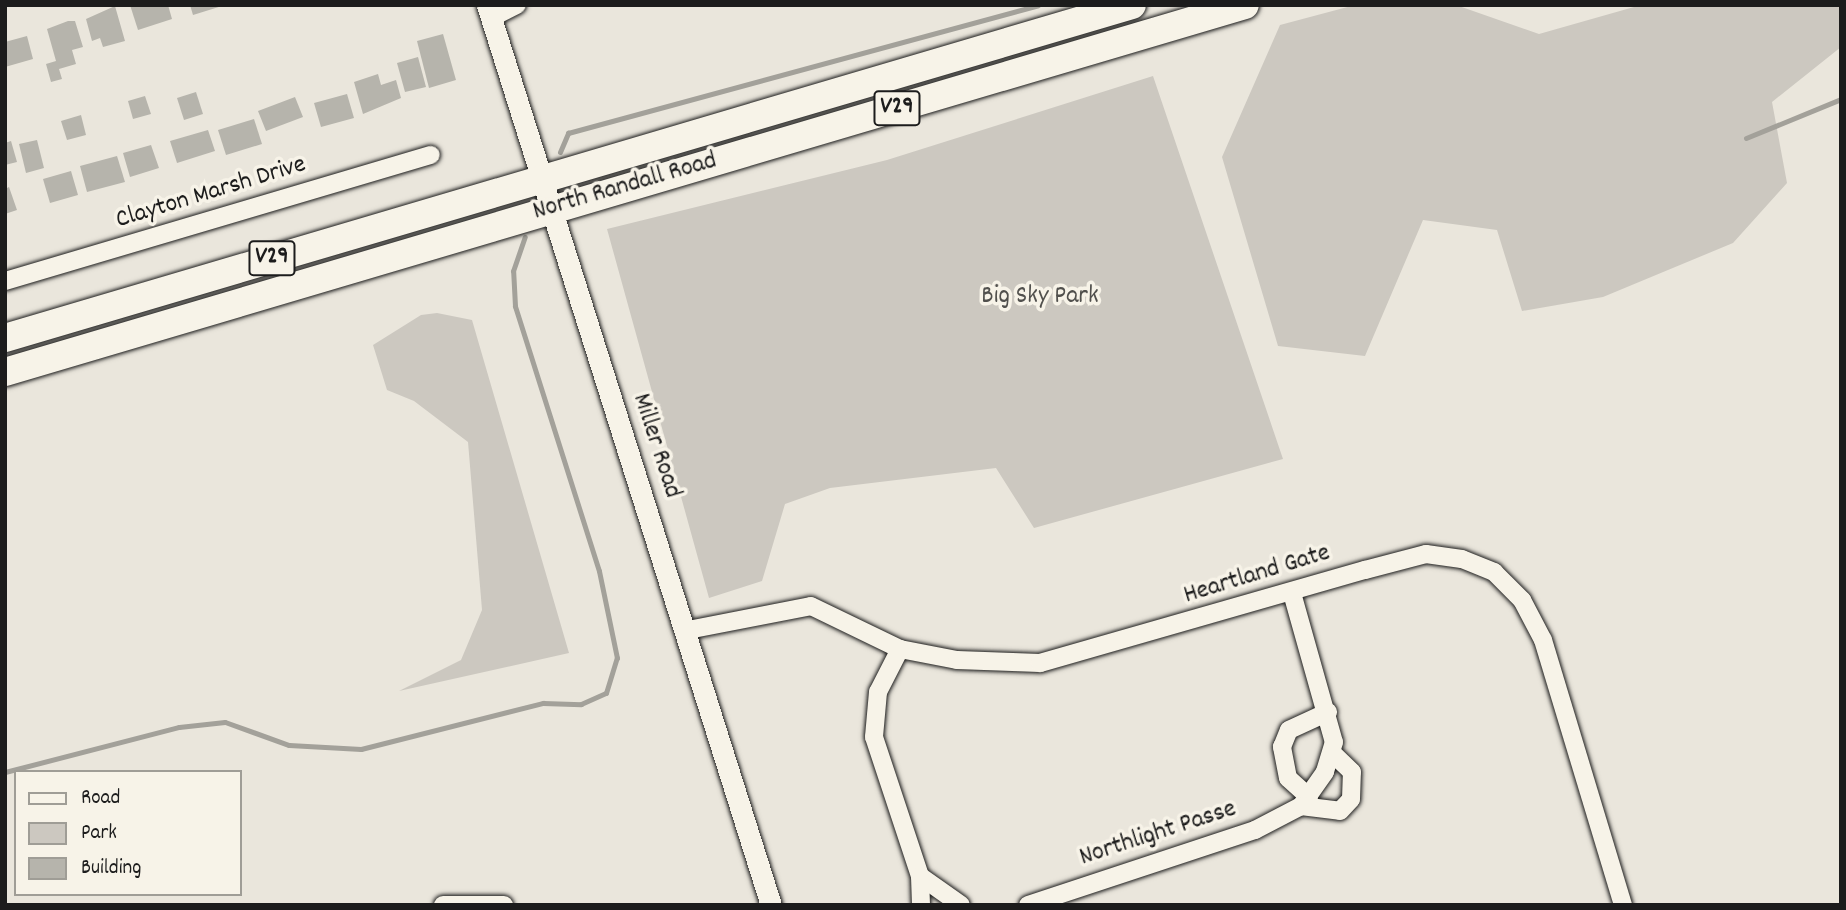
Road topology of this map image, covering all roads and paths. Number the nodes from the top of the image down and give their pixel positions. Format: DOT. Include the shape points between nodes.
graph roads {
  1 [pos="517,5"];
  2 [pos="1132,5"];
  3 [pos="1245,5"];
  4 [pos="489,12"];
  5 [pos="431,155"];
  6 [pos="538,178"];
  7 [pos="549,209"];
  8 [pos="5,281"];
  9 [pos="5,338"];
  10 [pos="5,372"];
  11 [pos="1292,593"];
  12 [pos="688,630"];
  13 [pos="900,649"];
  14 [pos="1328,712"];
  15 [pos="1332,753"];
  16 [pos="1305,801"];
  17 [pos="920,876"];
  18 [pos="443,905"];
  19 [pos="504,905"];
  20 [pos="771,905"];
  21 [pos="921,905"];
  22 [pos="961,905"];
  23 [pos="1028,905"];
  24 [pos="1623,905"];
  1 -- 4 [label="street"];
  2 -- 6 [label="main road, North Randall Road / V29"];
  3 -- 7 [label="main road, North Randall Road / V29"];
  4 -- 6 [label="street, Miller Road"];
  5 -- 8 [label="street, Clayton Marsh Drive"];
  6 -- 7 [label="street, Miller Road"];
  6 -- 9 [label="main road, North Randall Road / V29"];
  7 -- 10 [label="main road, North Randall Road / V29"];
  7 -- 12 [label="street, Miller Road"];
  11 -- 13 [label="street, Heartland Gate" via="1040,663 957,660"];
  11 -- 14 [label="street"];
  11 -- 24 [label="street, Heartland Gate" via="1426,554 1494,572 1522,600 1543,640"];
  12 -- 13 [label="street, Heartland Gate" via="811,606"];
  12 -- 20 [label="street, Miller Road"];
  13 -- 17 [label="street" via="878,692 874,737"];
  14 -- 15 [label="street"];
  14 -- 16 [label="street" via="1289,730 1282,747 1288,778"];
  15 -- 16 [label="street"];
  15 -- 16 [label="street" via="1352,772 1351,799 1328,814"];
  16 -- 23 [label="street, Northlight Passe" via="1255,830"];
  17 -- 21 [label="street"];
  17 -- 22 [label="street"];
  18 -- 19 [label="street"];
}
